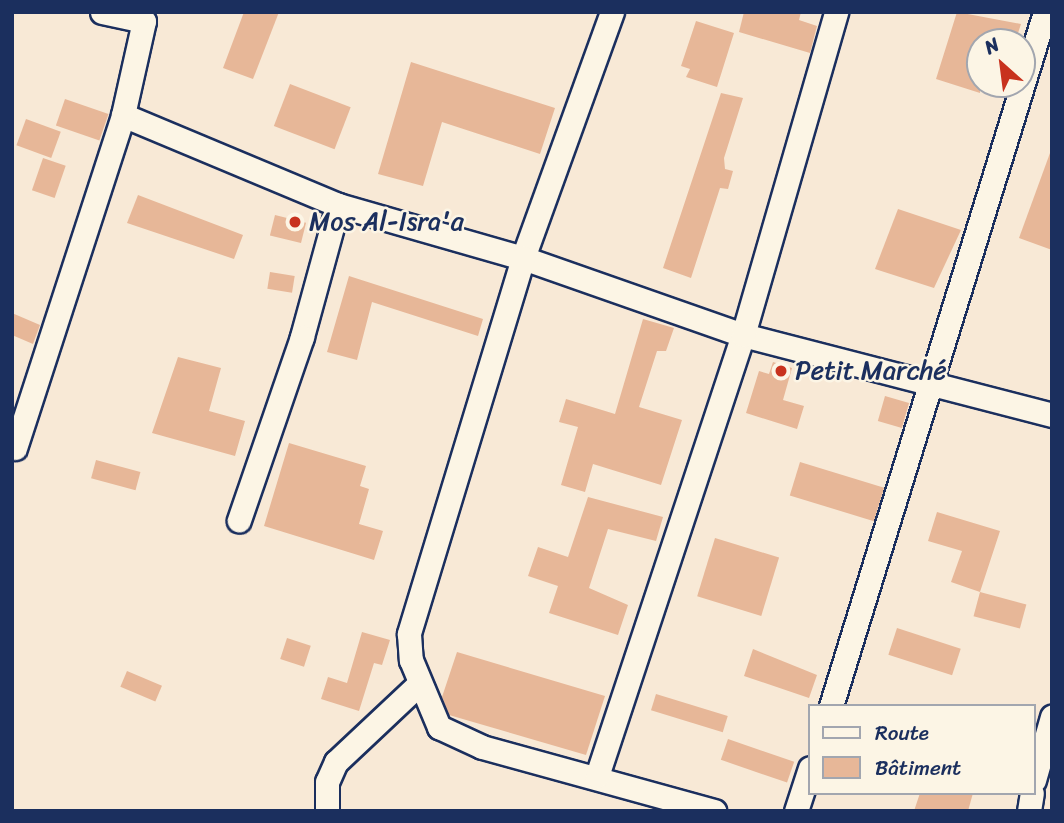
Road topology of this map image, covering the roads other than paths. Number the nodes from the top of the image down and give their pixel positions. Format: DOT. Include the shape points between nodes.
graph roads {
  1 [pos="102,12"];
  2 [pos="612,12"];
  3 [pos="836,12"];
  4 [pos="1045,12"];
  5 [pos="146,16"];
  6 [pos="123,115"];
  7 [pos="338,205"];
  8 [pos="523,258"];
  9 [pos="743,335"];
  10 [pos="929,383"];
  11 [pos="1052,415"];
  12 [pos="15,448"];
  13 [pos="239,520"];
  14 [pos="419,684"];
  15 [pos="832,704"];
  16 [pos="1052,717"];
  17 [pos="1036,773"];
  18 [pos="808,774"];
  19 [pos="597,776"];
  20 [pos="327,811"];
  21 [pos="714,811"];
  22 [pos="796,811"];
  1 -- 5 [label="street"];
  2 -- 8 [label="street"];
  3 -- 9 [label="street"];
  4 -- 10 [label="street"];
  5 -- 6 [label="street"];
  6 -- 7 [label="street"];
  6 -- 12 [label="street"];
  7 -- 8 [label="street"];
  7 -- 13 [label="street" via="302,337"];
  8 -- 9 [label="street"];
  8 -- 14 [label="street" via="416,601 409,634"];
  9 -- 10 [label="street"];
  9 -- 19 [label="street"];
  10 -- 11 [label="street"];
  10 -- 15 [label="street"];
  14 -- 19 [label="street" via="439,727 453,738"];
  14 -- 20 [label="street" via="336,762 327,782"];
  16 -- 17 [label="street"];
  18 -- 22 [label="street"];
  19 -- 21 [label="street"];
}
